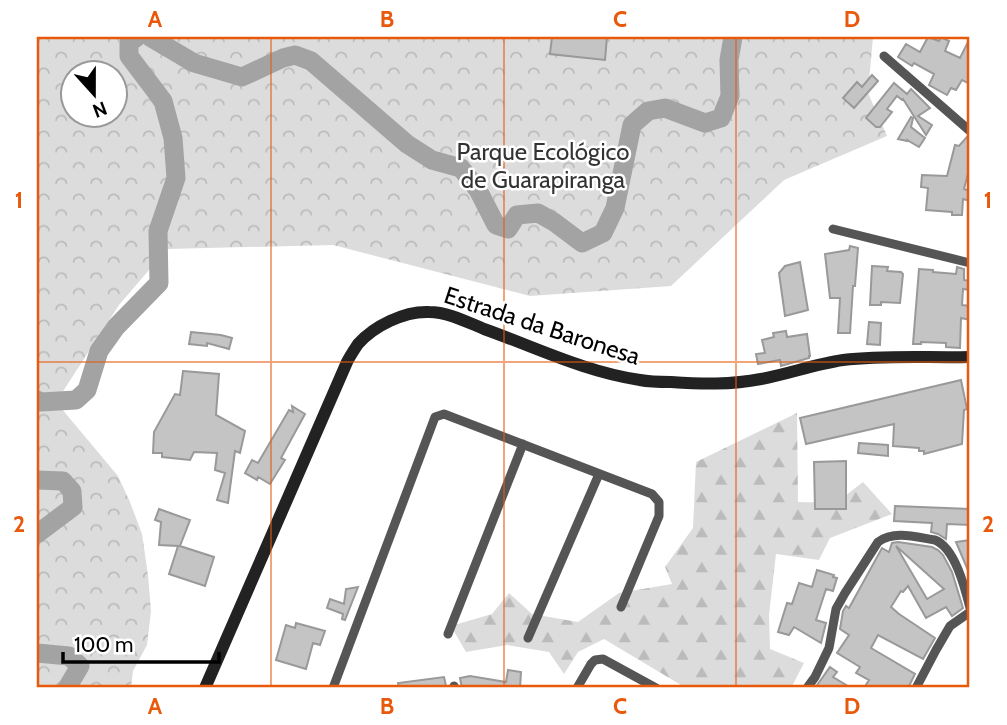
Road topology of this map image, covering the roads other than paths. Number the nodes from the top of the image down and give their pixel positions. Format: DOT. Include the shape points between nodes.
graph roads {
  1 [pos="884,56"];
  2 [pos="970,131"];
  3 [pos="834,229"];
  4 [pos="970,262"];
  5 [pos="970,357"];
  6 [pos="523,444"];
  7 [pos="599,474"];
  8 [pos="621,607"];
  9 [pos="970,610"];
  10 [pos="448,634"];
  11 [pos="528,638"];
  12 [pos="205,688"];
  13 [pos="333,688"];
  14 [pos="578,688"];
  15 [pos="656,688"];
  16 [pos="807,688"];
  17 [pos="916,688"];
  1 -- 2 [label="street"];
  3 -- 4 [label="street"];
  5 -- 12 [label="main road, Estrada da Baronesa" via="845,360 760,380 694,384 597,371 450,316 430,312 393,320 370,333 346,362"];
  6 -- 7 [label="street"];
  6 -- 10 [label="street"];
  6 -- 13 [label="street" via="444,414 435,417"];
  7 -- 8 [label="street" via="652,494 659,502 659,516"];
  7 -- 11 [label="street"];
  9 -- 16 [label="street" via="950,552 941,542 885,536 836,609 829,648"];
  9 -- 17 [label="street" via="950,626"];
  14 -- 15 [label="street" via="594,660 603,659"];
}
